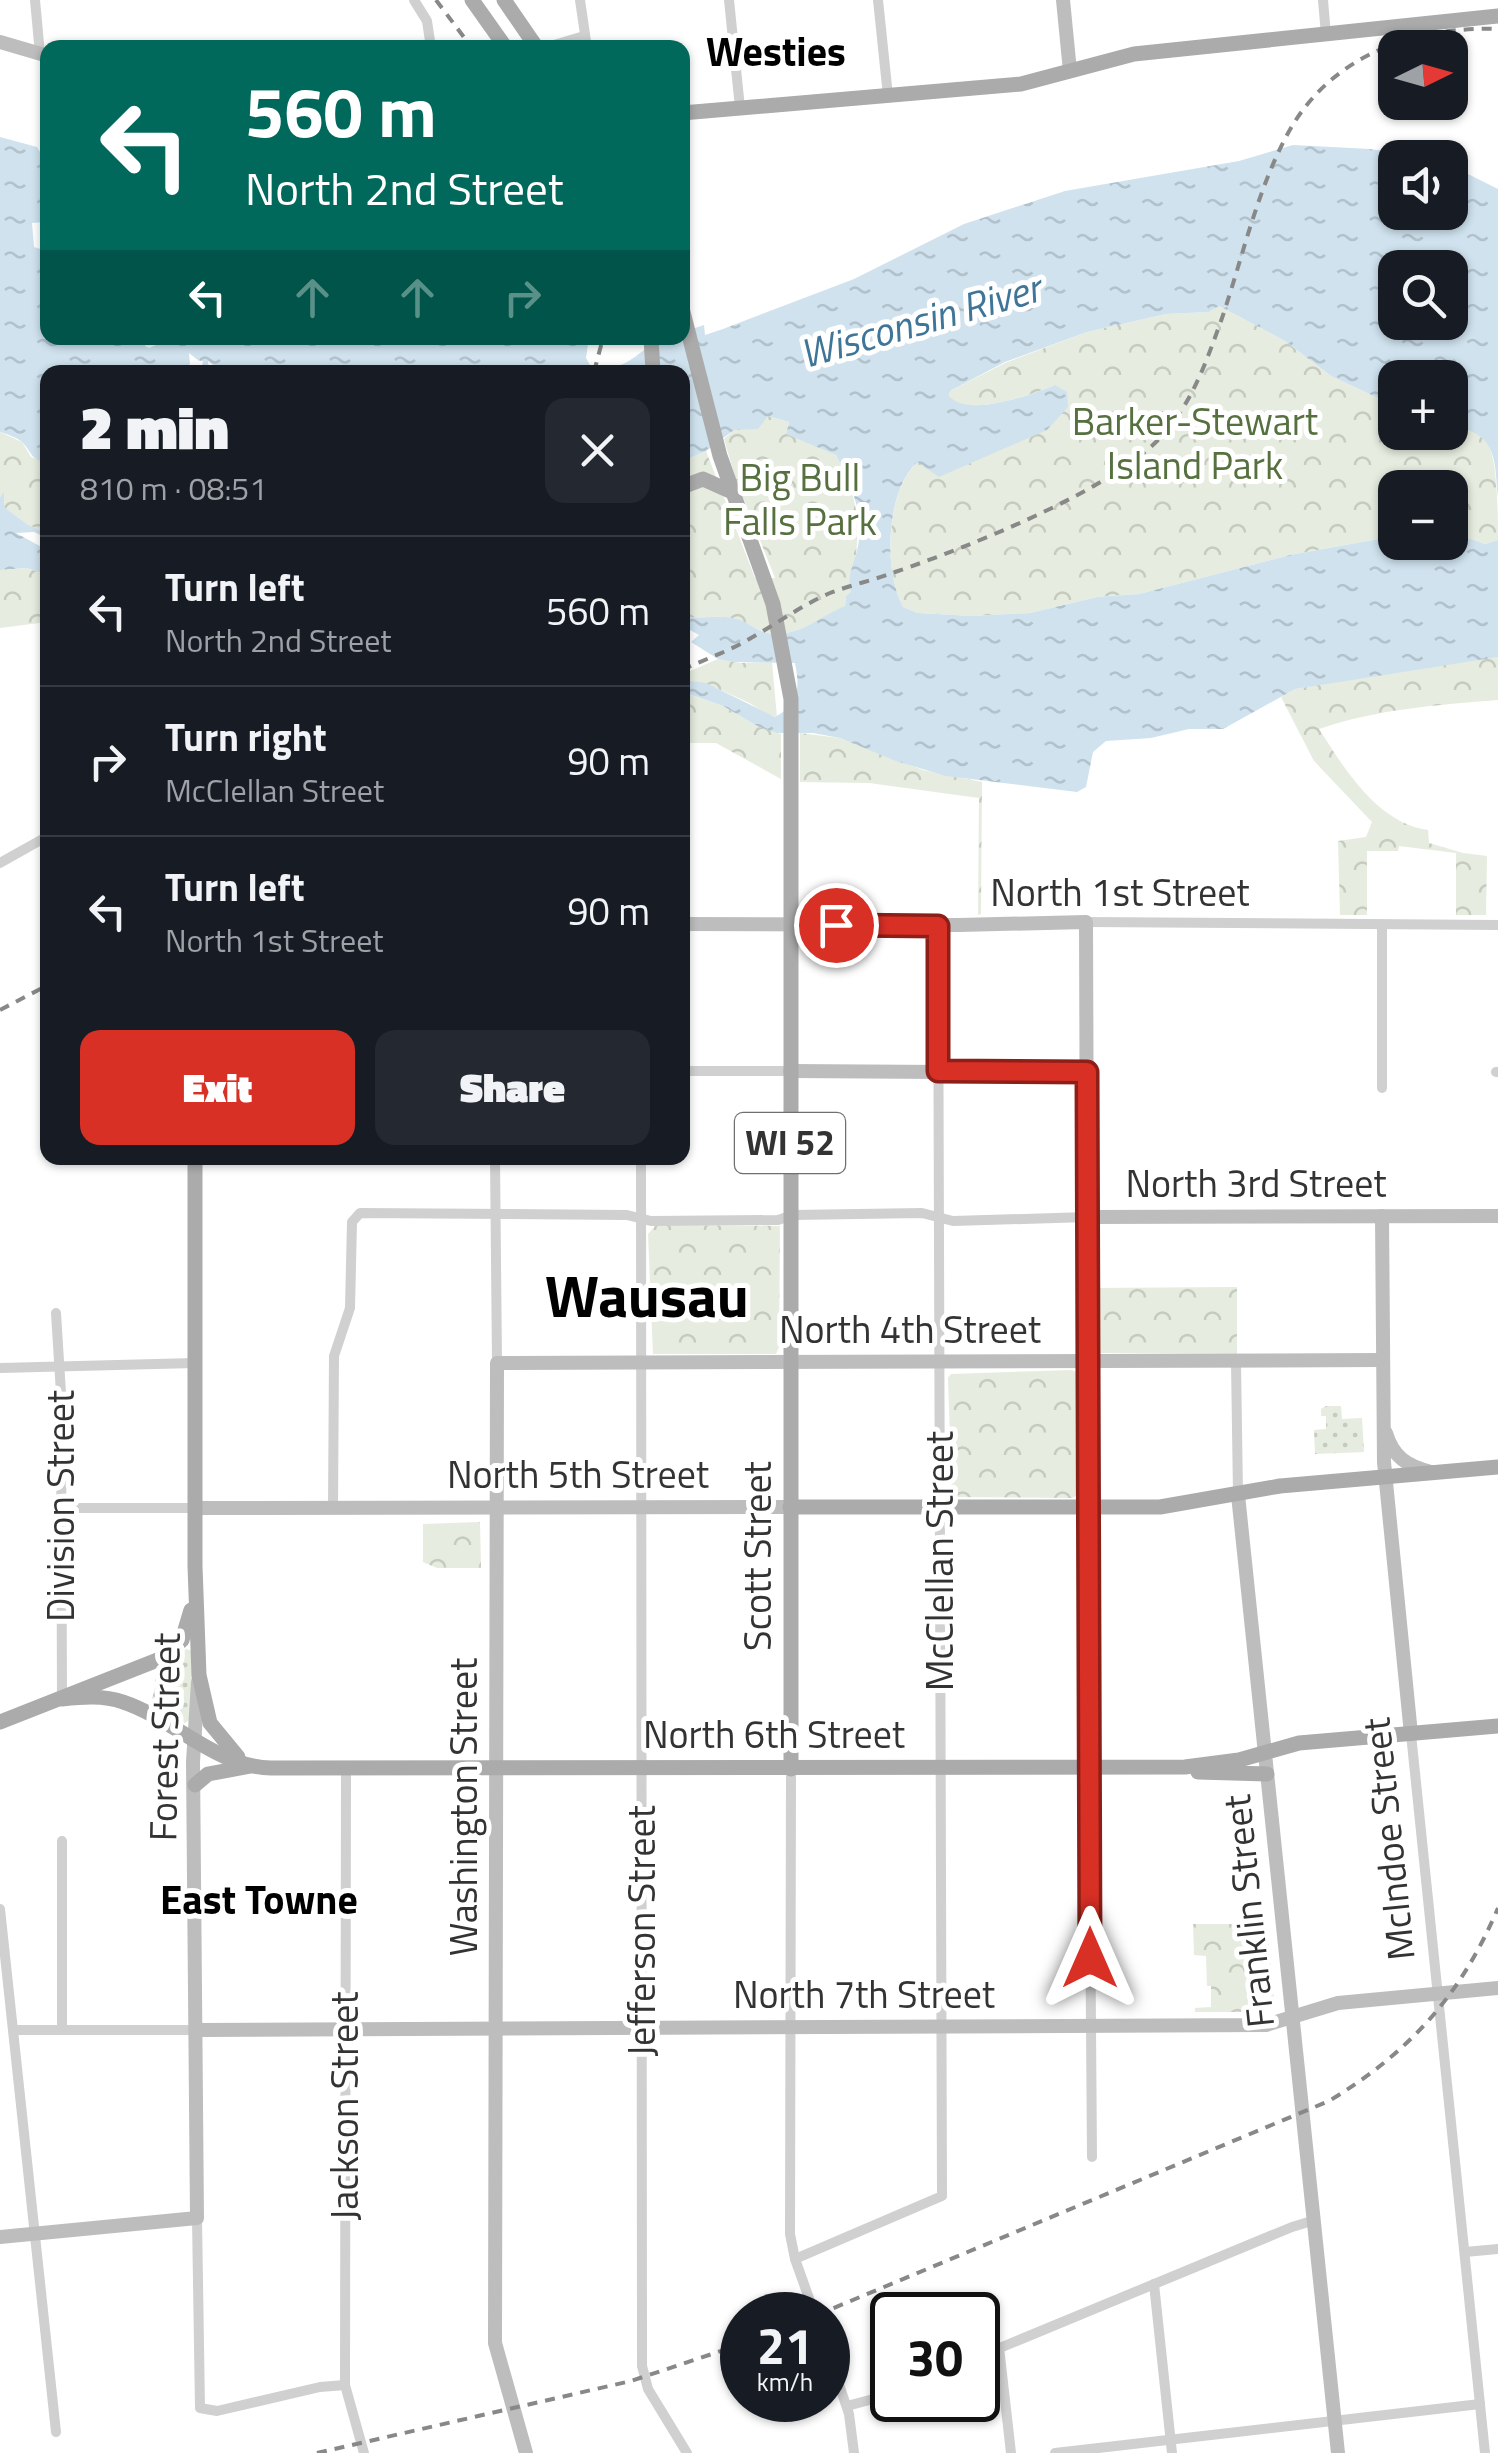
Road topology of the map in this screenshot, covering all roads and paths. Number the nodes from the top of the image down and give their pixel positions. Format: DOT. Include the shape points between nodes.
graph roads {
  1 [pos="36,0"];
  2 [pos="414,0"];
  3 [pos="472,0"];
  4 [pos="504,0"];
  5 [pos="580,0"];
  6 [pos="730,0"];
  7 [pos="878,0"];
  8 [pos="1063,0"];
  9 [pos="1324,0"];
  10 [pos="1498,16"];
  11 [pos="1326,36"];
  12 [pos="42,40"];
  13 [pos="430,40"];
  14 [pos="500,40"];
  15 [pos="534,40"];
  16 [pos="586,40"];
  17 [pos="0,42"];
  18 [pos="40,54"];
  19 [pos="1070,71"];
  20 [pos="888,96"];
  21 [pos="740,108"];
  22 [pos="690,112"];
  23 [pos="690,336"];
  24 [pos="690,484"];
  25 [pos="732,492"];
  26 [pos="40,840"];
  27 [pos="0,863"];
  28 [pos="1086,922"];
  29 [pos="690,924"];
  30 [pos="790,924"];
  31 [pos="1382,924"];
  32 [pos="1498,925"];
  33 [pos="938,926"];
  34 [pos="790,1070"];
  35 [pos="690,1071"];
  36 [pos="938,1071"];
  37 [pos="1087,1072"];
  38 [pos="1382,1088"];
  39 [pos="195,1165"];
  40 [pos="495,1165"];
  41 [pos="641,1165"];
  42 [pos="495,1214"];
  43 [pos="790,1215"];
  44 [pos="1382,1216"];
  45 [pos="1498,1216"];
  46 [pos="1088,1217"];
  47 [pos="939,1218"];
  48 [pos="642,1220"];
  49 [pos="56,1313"];
  50 [pos="1383,1360"];
  51 [pos="790,1362"];
  52 [pos="1087,1362"];
  53 [pos="1236,1362"];
  54 [pos="497,1363"];
  55 [pos="643,1363"];
  56 [pos="939,1363"];
  57 [pos="196,1364"];
  58 [pos="59,1365"];
  59 [pos="0,1368"];
  60 [pos="1383,1423"];
  61 [pos="1498,1467"];
  62 [pos="1434,1473"];
  63 [pos="1384,1477"];
  64 [pos="1238,1495"];
  65 [pos="790,1507"];
  66 [pos="940,1507"];
  67 [pos="1089,1507"];
  68 [pos="62,1508"];
  69 [pos="196,1508"];
  70 [pos="333,1508"];
  71 [pos="496,1508"];
  72 [pos="642,1508"];
  73 [pos="196,1566"];
  74 [pos="199,1676"];
  75 [pos="62,1699"];
  76 [pos="0,1722"];
  77 [pos="1498,1726"];
  78 [pos="1411,1734"];
  79 [pos="194,1740"];
  80 [pos="1264,1752"];
  81 [pos="251,1766"];
  82 [pos="1089,1767"];
  83 [pos="1185,1767"];
  84 [pos="346,1768"];
  85 [pos="496,1768"];
  86 [pos="643,1768"];
  87 [pos="791,1768"];
  88 [pos="940,1768"];
  89 [pos="1267,1774"];
  90 [pos="196,1786"];
  91 [pos="62,1841"];
  92 [pos="0,1910"];
  93 [pos="1498,1988"];
  94 [pos="1438,1993"];
  95 [pos="6,2013"];
  96 [pos="1294,2018"];
  97 [pos="790,2027"];
  98 [pos="940,2027"];
  99 [pos="1090,2027"];
  100 [pos="345,2028"];
  101 [pos="496,2028"];
  102 [pos="641,2028"];
  103 [pos="13,2030"];
  104 [pos="62,2030"];
  105 [pos="196,2030"];
  106 [pos="1092,2156"];
  107 [pos="197,2218"];
  108 [pos="1315,2220"];
  109 [pos="35,2234"];
  110 [pos="0,2237"];
  111 [pos="1498,2249"];
  112 [pos="1465,2252"];
  113 [pos="795,2259"];
  114 [pos="1154,2284"];
  115 [pos="807,2292"];
  116 [pos="1000,2347"];
  117 [pos="346,2385"];
  118 [pos="1480,2404"];
  119 [pos="849,2422"];
  120 [pos="1335,2422"];
  121 [pos="56,2432"];
  122 [pos="362,2448"];
  123 [pos="1171,2448"];
  124 [pos="526,2453"];
  125 [pos="687,2453"];
  126 [pos="854,2453"];
  127 [pos="1011,2453"];
  128 [pos="1055,2453"];
  129 [pos="1338,2453"];
  130 [pos="1485,2453"];
  1 -- 12 [label="street"];
  2 -- 13 [label="street"];
  3 -- 14 [label="main road"];
  4 -- 15 [label="main road"];
  5 -- 16 [label="street"];
  6 -- 21 [label="street"];
  7 -- 20 [label="street"];
  8 -- 19 [label="street"];
  9 -- 11 [label="street"];
  10 -- 11 [label="main road"];
  11 -- 19 [label="main road" via="1134,54"];
  17 -- 18 [label="street"];
  19 -- 20 [label="main road" via="1022,84"];
  20 -- 21 [label="main road"];
  21 -- 22 [label="main road"];
  23 -- 25 [label="main road, WI 52"];
  24 -- 25 [label="main road" via="703,479"];
  25 -- 30 [label="main road, Scott Street / WI 52" via="767,582 788,676"];
  26 -- 27 [label="street"];
  28 -- 31 [label="street, North 1st Street"];
  28 -- 33 [label="street, North 1st Street"];
  28 -- 37 [label="street"];
  29 -- 30 [label="street, North 1st Street"];
  30 -- 33 [label="street, North 1st Street"];
  30 -- 34 [label="main road, Scott Street / WI 52"];
  31 -- 32 [label="street, North 1st Street"];
  31 -- 38 [label="street"];
  33 -- 36 [label="street, McClellan Street"];
  34 -- 35 [label="street"];
  34 -- 36 [label="street"];
  34 -- 43 [label="main road, Scott Street / WI 52"];
  36 -- 37 [label="street"];
  36 -- 47 [label="street, McClellan Street"];
  37 -- 46 [label="street"];
  39 -- 57 [label="main road, Forest Street"];
  40 -- 42 [label="street, Washington Street"];
  41 -- 48 [label="street, Jefferson Street"];
  42 -- 48 [label="street, North 3rd Street" via="625,1214"];
  42 -- 54 [label="street, Washington Street"];
  42 -- 70 [label="street, North 3rd Street" via="357,1214 351,1225 350,1308 334,1356"];
  43 -- 47 [label="street, North 3rd Street"];
  43 -- 48 [label="street, North 3rd Street"];
  43 -- 51 [label="main road, Scott Street / WI 52"];
  44 -- 45 [label="street, North 3rd Street"];
  44 -- 46 [label="street, North 3rd Street"];
  44 -- 50 [label="street, McIndoe Street"];
  46 -- 47 [label="street, North 3rd Street"];
  46 -- 52 [label="street"];
  47 -- 56 [label="street, McClellan Street"];
  48 -- 55 [label="street, Jefferson Street"];
  49 -- 58 [label="street, Division Street"];
  50 -- 53 [label="street, North 4th Street"];
  50 -- 60 [label="street, McIndoe Street"];
  51 -- 55 [label="street, North 4th Street"];
  51 -- 56 [label="street, North 4th Street"];
  51 -- 65 [label="main road, Scott Street / WI 52"];
  52 -- 53 [label="street, North 4th Street"];
  52 -- 56 [label="street, North 4th Street"];
  52 -- 67 [label="street"];
  53 -- 64 [label="street, Franklin Street"];
  54 -- 55 [label="street, North 4th Street"];
  54 -- 71 [label="street, Washington Street"];
  55 -- 72 [label="street, Jefferson Street"];
  56 -- 66 [label="street, McClellan Street"];
  57 -- 58 [label="street"];
  57 -- 69 [label="main road, Forest Street"];
  58 -- 59 [label="street"];
  58 -- 68 [label="street, Division Street"];
  60 -- 62 [label="street" via="1399,1458"];
  60 -- 63 [label="street, McIndoe Street"];
  61 -- 62 [label="main road, North 5th Street"];
  62 -- 63 [label="main road, North 5th Street"];
  63 -- 64 [label="main road, North 5th Street"];
  63 -- 78 [label="street, McIndoe Street"];
  64 -- 67 [label="main road, North 5th Street" via="1171,1506"];
  64 -- 80 [label="street, Franklin Street"];
  65 -- 66 [label="main road, North 5th Street"];
  65 -- 72 [label="street, North 5th Street"];
  65 -- 87 [label="main road, Scott Street"];
  66 -- 67 [label="main road, North 5th Street"];
  66 -- 88 [label="street, McClellan Street"];
  67 -- 82 [label="street"];
  68 -- 69 [label="street"];
  68 -- 75 [label="street, Division Street"];
  69 -- 70 [label="street, North 5th Street"];
  69 -- 73 [label="main road, Forest Street"];
  70 -- 71 [label="street, North 5th Street"];
  71 -- 72 [label="street, North 5th Street"];
  71 -- 85 [label="street, Washington Street"];
  72 -- 86 [label="street, Jefferson Street"];
  73 -- 74 [label="main road, Forest Street"];
  73 -- 75 [label="main road" via="188,1625 174,1648"];
  74 -- 79 [label="street, Forest Street"];
  74 -- 81 [label="main road" via="212,1728"];
  75 -- 76 [label="main road"];
  75 -- 79 [label="main road, North 6th Street" via="123,1702"];
  77 -- 78 [label="main road, North 6th Street"];
  78 -- 80 [label="main road, North 6th Street"];
  78 -- 94 [label="street, McIndoe Street"];
  79 -- 81 [label="main road, North 6th Street"];
  79 -- 90 [label="street, Forest Street"];
  80 -- 83 [label="main road, North 6th Street"];
  80 -- 89 [label="street, Franklin Street"];
  81 -- 84 [label="main road, North 6th Street"];
  81 -- 90 [label="main road" via="208,1774"];
  82 -- 83 [label="main road, North 6th Street"];
  82 -- 88 [label="main road, North 6th Street"];
  82 -- 99 [label="street"];
  83 -- 89 [label="main road" via="1206,1774"];
  84 -- 85 [label="main road, North 6th Street"];
  84 -- 100 [label="street, Jackson Street"];
  85 -- 86 [label="main road, North 6th Street"];
  85 -- 101 [label="street, Washington Street"];
  86 -- 87 [label="main road, North 6th Street"];
  86 -- 102 [label="street, Jefferson Street"];
  87 -- 88 [label="main road, North 6th Street"];
  87 -- 97 [label="street, Scott Street"];
  88 -- 98 [label="street, McClellan Street"];
  89 -- 96 [label="street, Franklin Street"];
  90 -- 105 [label="street, Forest Street"];
  91 -- 104 [label="street"];
  92 -- 95 [label="street"];
  93 -- 94 [label="street, North 7th Street"];
  94 -- 96 [label="street, North 7th Street" via="1338,2003"];
  94 -- 112 [label="street, McIndoe Street"];
  95 -- 103 [label="street"];
  96 -- 99 [label="street, North 7th Street" via="1266,2025"];
  96 -- 108 [label="street, Franklin Street"];
  97 -- 98 [label="street, North 7th Street"];
  97 -- 102 [label="street, North 7th Street"];
  97 -- 113 [label="street, Scott Street"];
  98 -- 99 [label="street, North 7th Street"];
  98 -- 113 [label="street, McClellan Street" via="942,2196"];
  99 -- 106 [label="street"];
  100 -- 101 [label="street, North 7th Street"];
  100 -- 105 [label="street, North 7th Street"];
  100 -- 117 [label="street, Jackson Street"];
  101 -- 102 [label="street, North 7th Street"];
  101 -- 124 [label="street, Washington Street" via="496,2344"];
  102 -- 125 [label="street, Jefferson Street" via="642,2368"];
  103 -- 104 [label="street"];
  103 -- 109 [label="street"];
  104 -- 105 [label="street"];
  105 -- 107 [label="street, Forest Street"];
  107 -- 109 [label="street"];
  107 -- 117 [label="street, Forest Street" via="201,2409"];
  108 -- 114 [label="street"];
  108 -- 120 [label="street, Franklin Street"];
  109 -- 110 [label="street"];
  109 -- 121 [label="street"];
  111 -- 112 [label="street"];
  112 -- 118 [label="street, McIndoe Street"];
  113 -- 115 [label="street, Scott Street"];
  114 -- 116 [label="street"];
  114 -- 123 [label="street"];
  116 -- 127 [label="street"];
  117 -- 122 [label="street, Jackson Street"];
  118 -- 120 [label="street"];
  118 -- 130 [label="street, McIndoe Street"];
  119 -- 126 [label="street"];
  120 -- 123 [label="street"];
  120 -- 129 [label="street, Franklin Street"];
  123 -- 128 [label="street"];
}
